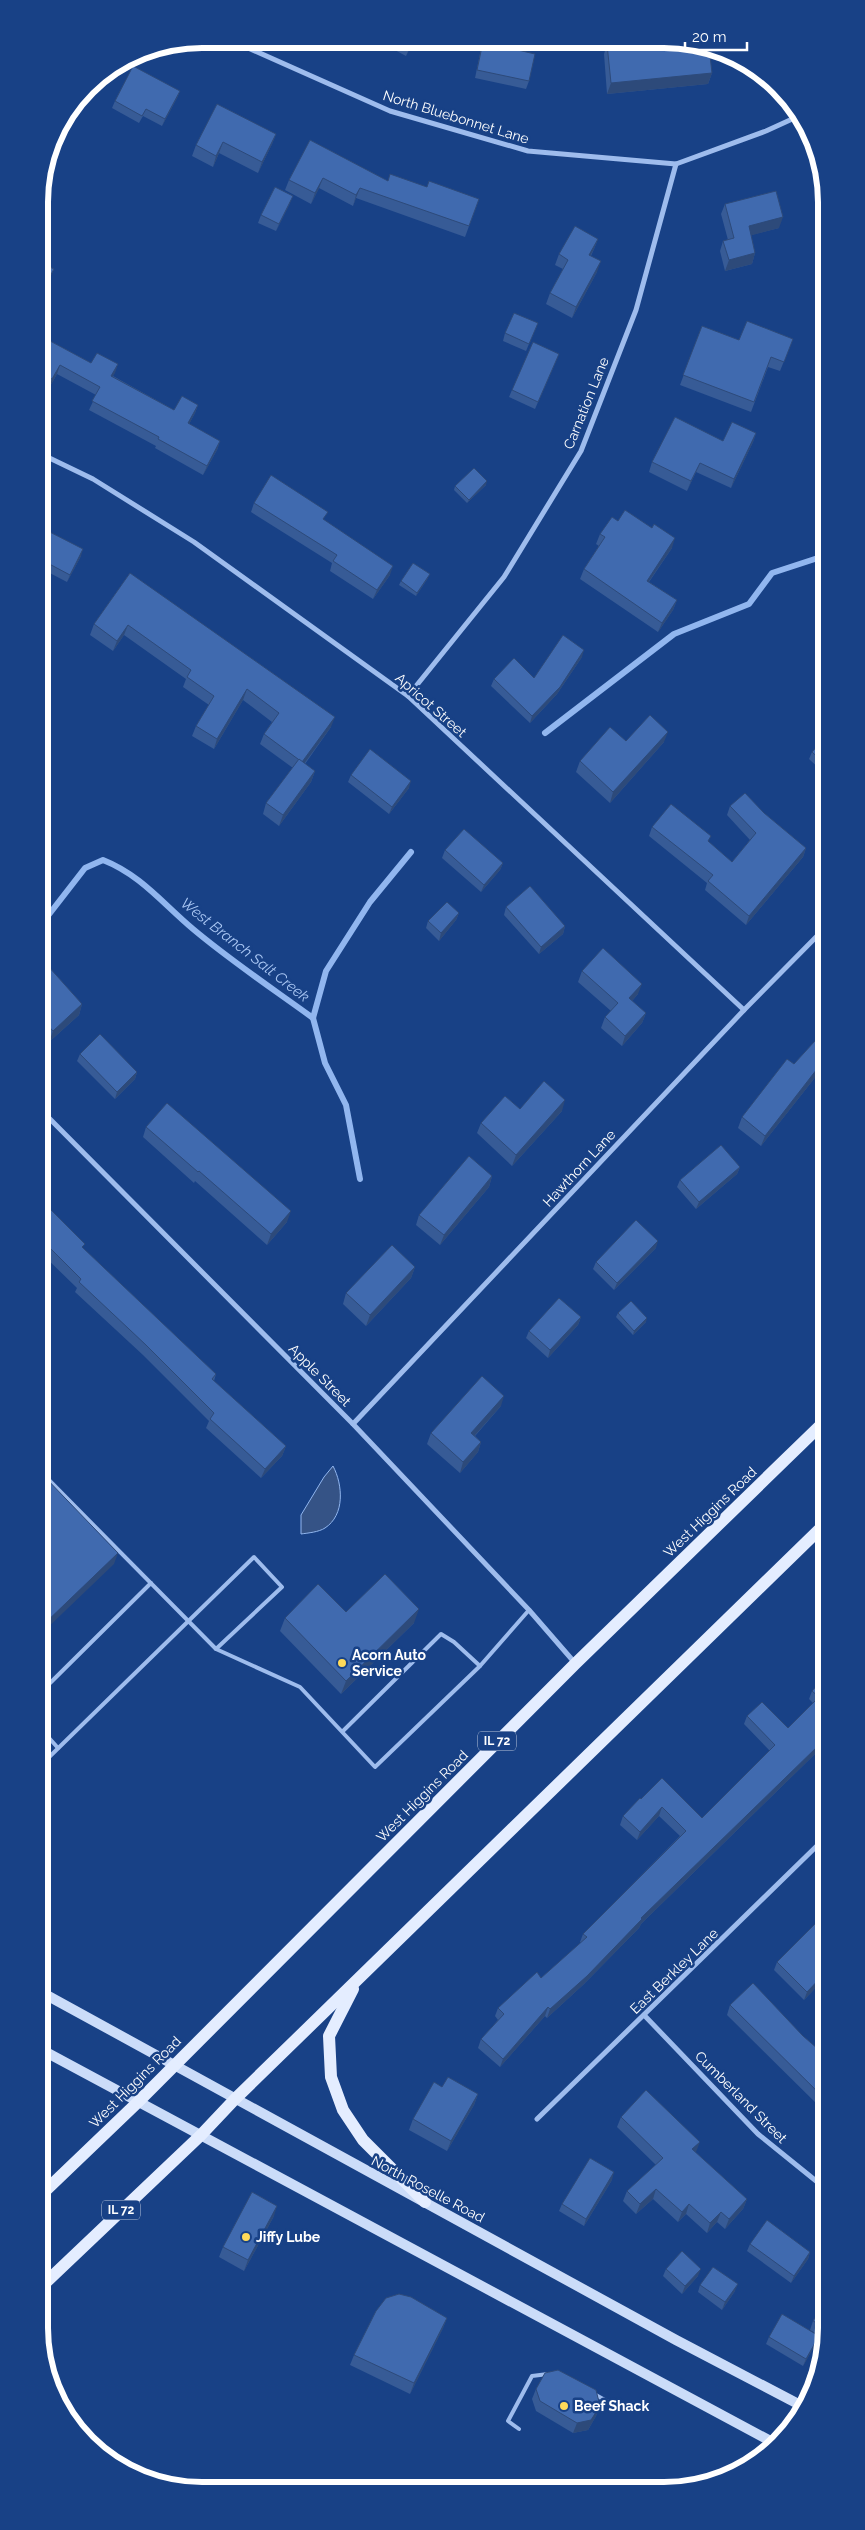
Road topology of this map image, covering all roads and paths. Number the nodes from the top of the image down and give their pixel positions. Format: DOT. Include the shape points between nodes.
graph roads {
  1 [pos="248,48"];
  2 [pos="793,119"];
  3 [pos="676,164"];
  4 [pos="48,457"];
  5 [pos="408,696"];
  6 [pos="818,935"];
  7 [pos="744,1010"];
  8 [pos="48,1117"];
  9 [pos="353,1424"];
  10 [pos="817,1428"];
  11 [pos="47,1478"];
  12 [pos="817,1531"];
  13 [pos="151,1583"];
  14 [pos="529,1610"];
  15 [pos="188,1621"];
  16 [pos="216,1649"];
  17 [pos="575,1664"];
  18 [pos="480,1666"];
  19 [pos="47,1686"];
  20 [pos="343,1731"];
  21 [pos="47,1736"];
  22 [pos="58,1748"];
  23 [pos="47,1759"];
  24 [pos="817,1846"];
  25 [pos="359,1979"];
  26 [pos="47,1995"];
  27 [pos="644,2016"];
  28 [pos="47,2053"];
  29 [pos="173,2065"];
  30 [pos="235,2099"];
  31 [pos="138,2102"];
  32 [pos="537,2119"];
  33 [pos="201,2135"];
  34 [pos="817,2182"];
  35 [pos="47,2189"];
  36 [pos="426,2202"];
  37 [pos="47,2281"];
  38 [pos="555,2373"];
  39 [pos="589,2391"];
  40 [pos="798,2404"];
  41 [pos="614,2405"];
  42 [pos="519,2429"];
  43 [pos="769,2440"];
  1 -- 3 [label="street, North Bluebonnet Lane" via="390,111 528,151"];
  2 -- 3 [label="street, North Bluebonnet Lane"];
  3 -- 5 [label="street, Carnation Lane" via="636,310 581,451 504,577"];
  4 -- 5 [label="street, Apricot Street" via="93,478 194,542"];
  5 -- 7 [label="street, Apricot Street"];
  6 -- 7 [label="street, Hawthorn Lane"];
  7 -- 9 [label="street, Hawthorn Lane"];
  8 -- 9 [label="street, Apple Street"];
  9 -- 14 [label="street, Apple Street"];
  10 -- 17 [label="main road, West Higgins Road / IL 72"];
  11 -- 13 [label="lane"];
  12 -- 25 [label="main road, IL 72"];
  13 -- 15 [label="lane"];
  13 -- 19 [label="lane"];
  14 -- 17 [label="street, Apple Street"];
  14 -- 18 [label="lane"];
  15 -- 16 [label="lane"];
  15 -- 16 [label="lane" via="254,1557 282,1587"];
  15 -- 22 [label="lane"];
  16 -- 20 [label="lane" via="300,1687"];
  17 -- 29 [label="main road, West Higgins Road / IL 72"];
  18 -- 20 [label="lane" via="441,1634"];
  18 -- 20 [label="lane" via="375,1767"];
  21 -- 22 [label="lane"];
  22 -- 23 [label="lane"];
  24 -- 27 [label="street, East Berkley Lane"];
  25 -- 30 [label="main road, IL 72"];
  25 -- 36 [label="main road" via="330,2036 331,2077 343,2110 363,2140"];
  26 -- 29 [label="main road, North Roselle Road"];
  27 -- 32 [label="street, East Berkley Lane"];
  27 -- 34 [label="street, Cumberland Street" via="758,2134"];
  28 -- 31 [label="main road"];
  29 -- 30 [label="main road, North Roselle Road"];
  29 -- 31 [label="main road, West Higgins Road / IL 72"];
  30 -- 33 [label="main road, IL 72"];
  30 -- 36 [label="main road, North Roselle Road"];
  31 -- 33 [label="main road"];
  31 -- 35 [label="main road, West Higgins Road / IL 72"];
  33 -- 37 [label="main road, IL 72"];
  33 -- 43 [label="main road"];
  36 -- 40 [label="main road, North Roselle Road"];
  38 -- 42 [label="lane" via="532,2376 508,2421"];
  39 -- 41 [label="lane"];
}
